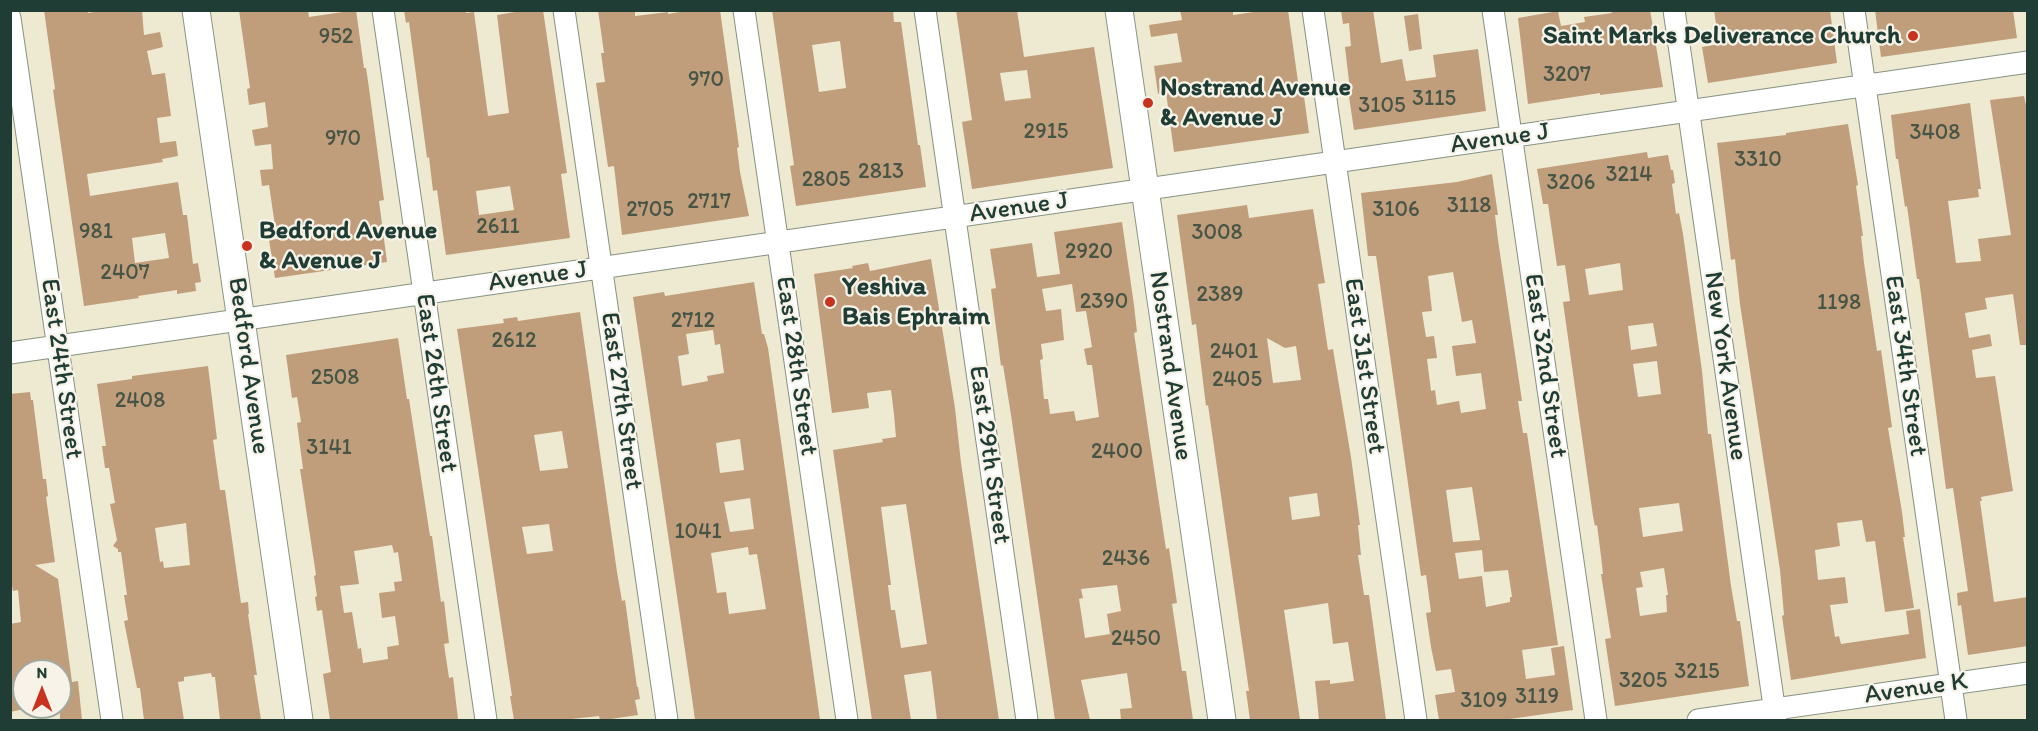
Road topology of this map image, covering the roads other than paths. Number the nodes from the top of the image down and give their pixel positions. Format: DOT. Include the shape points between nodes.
graph roads {
  1 [pos="196,10"];
  2 [pos="383,10"];
  3 [pos="564,10"];
  4 [pos="744,10"];
  5 [pos="925,10"];
  6 [pos="1119,10"];
  7 [pos="1313,10"];
  8 [pos="1493,10"];
  9 [pos="1674,10"];
  10 [pos="1854,10"];
  11 [pos="10,18"];
  12 [pos="2028,62"];
  13 [pos="1865,86"];
  14 [pos="1688,111"];
  15 [pos="1511,137"];
  16 [pos="1335,163"];
  17 [pos="1145,190"];
  18 [pos="954,218"];
  19 [pos="778,243"];
  20 [pos="602,268"];
  21 [pos="423,294"];
  22 [pos="241,320"];
  23 [pos="58,346"];
  24 [pos="10,353"];
  25 [pos="2028,673"];
  26 [pos="1950,684"];
  27 [pos="1775,715"];
  28 [pos="112,720"];
  29 [pos="299,720"];
  30 [pos="486,720"];
  31 [pos="666,720"];
  32 [pos="847,720"];
  33 [pos="1027,720"];
  34 [pos="1222,720"];
  35 [pos="1416,720"];
  36 [pos="1596,720"];
  37 [pos="1698,720"];
  38 [pos="1956,720"];
  1 -- 22 [label="main road, Bedford Avenue"];
  2 -- 21 [label="street, East 26th Street"];
  3 -- 20 [label="street, East 27th Street"];
  4 -- 19 [label="street, East 28th Street"];
  5 -- 18 [label="street, East 29th Street"];
  6 -- 17 [label="main road, Nostrand Avenue"];
  7 -- 16 [label="street, East 31st Street"];
  8 -- 15 [label="street, East 32nd Street"];
  9 -- 14 [label="street, New York Avenue"];
  10 -- 13 [label="street, East 34th Street"];
  11 -- 23 [label="street, East 24th Street"];
  12 -- 13 [label="street, Avenue J"];
  13 -- 14 [label="street, Avenue J"];
  13 -- 26 [label="street, East 34th Street"];
  14 -- 15 [label="street, Avenue J"];
  14 -- 27 [label="street, New York Avenue"];
  15 -- 16 [label="street, Avenue J"];
  15 -- 36 [label="street, East 32nd Street"];
  16 -- 17 [label="street, Avenue J"];
  16 -- 35 [label="street, East 31st Street"];
  17 -- 18 [label="street, Avenue J"];
  17 -- 34 [label="main road, Nostrand Avenue"];
  18 -- 19 [label="street, Avenue J"];
  18 -- 33 [label="street, East 29th Street"];
  19 -- 20 [label="street, Avenue J"];
  19 -- 32 [label="street, East 28th Street"];
  20 -- 21 [label="street, Avenue J"];
  20 -- 31 [label="street, East 27th Street"];
  21 -- 22 [label="street, Avenue J"];
  21 -- 30 [label="street, East 26th Street"];
  22 -- 23 [label="street, Avenue J"];
  22 -- 29 [label="main road, Bedford Avenue"];
  23 -- 24 [label="street, Avenue J"];
  23 -- 28 [label="street, East 24th Street"];
  25 -- 26 [label="street, Avenue K"];
  26 -- 27 [label="street, Avenue K"];
  26 -- 38 [label="street, East 34th Street"];
  27 -- 37 [label="street, Avenue K"];
}
